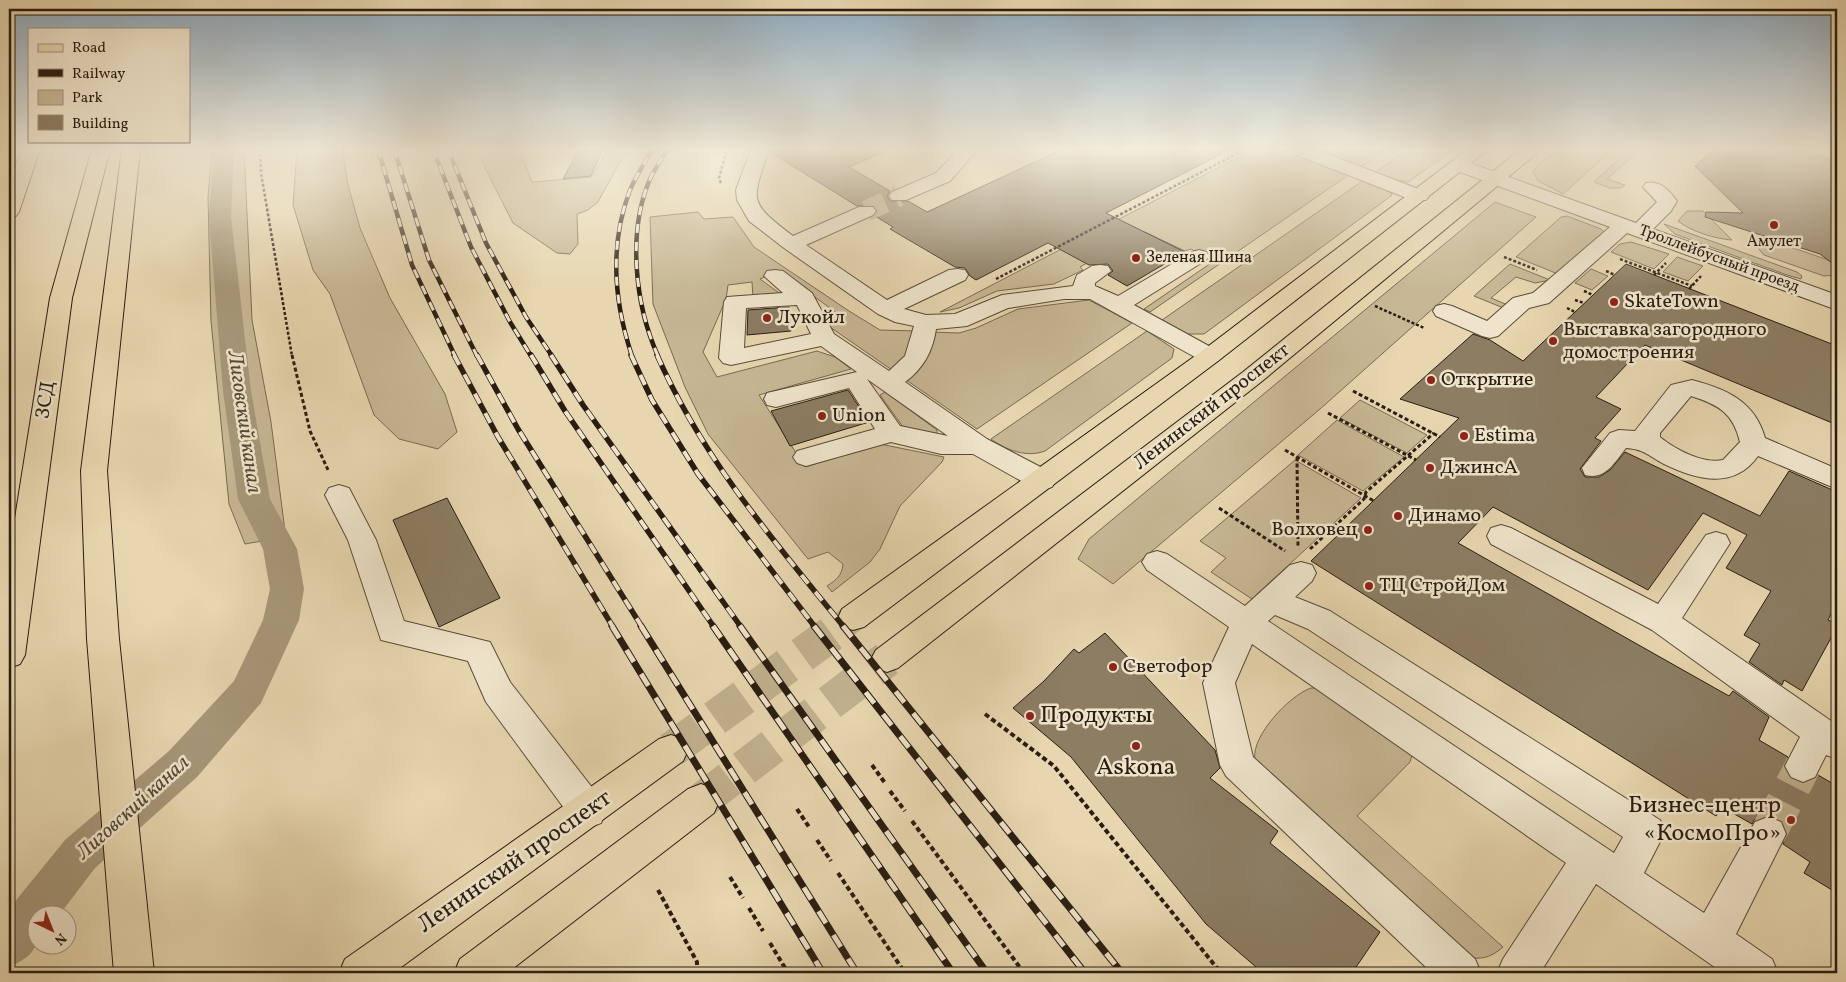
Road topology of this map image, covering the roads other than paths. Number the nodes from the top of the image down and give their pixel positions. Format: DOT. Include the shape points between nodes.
graph roads {
  1 [pos="15,195"];
  2 [pos="88,195"];
  3 [pos="126,195"];
  4 [pos="746,195"];
  5 [pos="1416,195"];
  6 [pos="1475,195"];
  7 [pos="1542,195"];
  8 [pos="1660,195"];
  9 [pos="1419,196"];
  10 [pos="866,211"];
  11 [pos="9,212"];
  12 [pos="1632,228"];
  13 [pos="791,244"];
  14 [pos="1199,256"];
  15 [pos="1100,271"];
  16 [pos="957,275"];
  17 [pos="775,276"];
  18 [pos="1837,285"];
  19 [pos="1082,292"];
  20 [pos="1814,294"];
  21 [pos="804,298"];
  22 [pos="1837,303"];
  23 [pos="1119,305"];
  24 [pos="886,309"];
  25 [pos="1444,311"];
  26 [pos="926,322"];
  27 [pos="825,338"];
  28 [pos="1210,356"];
  29 [pos="889,382"];
  30 [pos="776,399"];
  31 [pos="891,433"];
  32 [pos="1647,440"];
  33 [pos="1753,443"];
  34 [pos="978,445"];
  35 [pos="806,457"];
  36 [pos="1595,468"];
  37 [pos="1042,480"];
  38 [pos="1837,480"];
  39 [pos="339,495"];
  40 [pos="1501,536"];
  41 [pos="1716,543"];
  42 [pos="1299,558"];
  43 [pos="1156,562"];
  44 [pos="1271,600"];
  45 [pos="853,618"];
  46 [pos="1663,621"];
  47 [pos="1246,623"];
  48 [pos="9,655"];
  49 [pos="887,659"];
  50 [pos="1829,739"];
  51 [pos="671,750"];
  52 [pos="1803,766"];
  53 [pos="701,800"];
  54 [pos="588,811"];
  55 [pos="1768,834"];
  56 [pos="1606,869"];
  57 [pos="1710,941"];
  58 [pos="483,971"];
  59 [pos="134,973"];
  60 [pos="359,973"];
  61 [pos="1461,973"];
  62 [pos="1517,973"];
  63 [pos="1758,973"];
  1 -- 11 [label="main road"];
  2 -- 48 [label="main road, ЗСД" via="61,298"];
  3 -- 59 [label="main road" via="94,471 103,639"];
  4 -- 13 [label="street" via="756,217"];
  5 -- 9 [label="street"];
  6 -- 49 [label="main road, Ленинский проспект" via="1252,376"];
  7 -- 12 [label="street, Троллейбусный проезд"];
  8 -- 12 [label="street" via="1666,202 1664,207"];
  9 -- 28 [label="main road, Ленинский проспект"];
  10 -- 13 [label="street"];
  12 -- 20 [label="street, Троллейбусный проезд" via="1729,273"];
  12 -- 25 [label="street" via="1596,250 1542,298 1521,303 1490,331"];
  13 -- 24 [label="street"];
  14 -- 23 [label="street"];
  15 -- 19 [label="street" via="1085,280"];
  16 -- 24 [label="street"];
  17 -- 21 [label="street"];
  18 -- 20 [label="street" via="1823,284"];
  19 -- 23 [label="street"];
  19 -- 26 [label="street" via="1002,302 959,320"];
  20 -- 22 [label="street, Троллейбусный проезд"];
  21 -- 27 [label="street"];
  21 -- 27 [label="street" via="735,302 731,358"];
  23 -- 28 [label="street"];
  24 -- 26 [label="street"];
  26 -- 29 [label="street" via="916,360"];
  27 -- 29 [label="street"];
  28 -- 37 [label="main road, Ленинский проспект"];
  29 -- 34 [label="street"];
  30 -- 31 [label="street" via="855,379"];
  31 -- 34 [label="street" via="941,445"];
  31 -- 35 [label="street"];
  32 -- 33 [label="street" via="1672,457 1705,468 1729,468"];
  32 -- 33 [label="street" via="1647,432 1680,391 1692,388 1726,400 1742,412 1750,425"];
  32 -- 36 [label="street" via="1619,439"];
  33 -- 38 [label="street"];
  34 -- 37 [label="street"];
  37 -- 45 [label="main road, Ленинский проспект"];
  39 -- 54 [label="street" via="362,540 392,631 479,651 498,692"];
  40 -- 46 [label="street"];
  41 -- 46 [label="street"];
  42 -- 44 [label="street"];
  43 -- 47 [label="street"];
  44 -- 47 [label="street"];
  44 -- 56 [label="street" via="1319,620 1647,832"];
  46 -- 50 [label="street"];
  47 -- 56 [label="street"];
  47 -- 61 [label="street" via="1219,683 1238,765"];
  50 -- 52 [label="street"];
  51 -- 54 [label="main road, Ленинский проспект"];
  53 -- 58 [label="main road"];
  54 -- 60 [label="main road, Ленинский проспект"];
  55 -- 57 [label="street"];
  56 -- 57 [label="street"];
  56 -- 62 [label="street"];
  57 -- 63 [label="street"];
}
